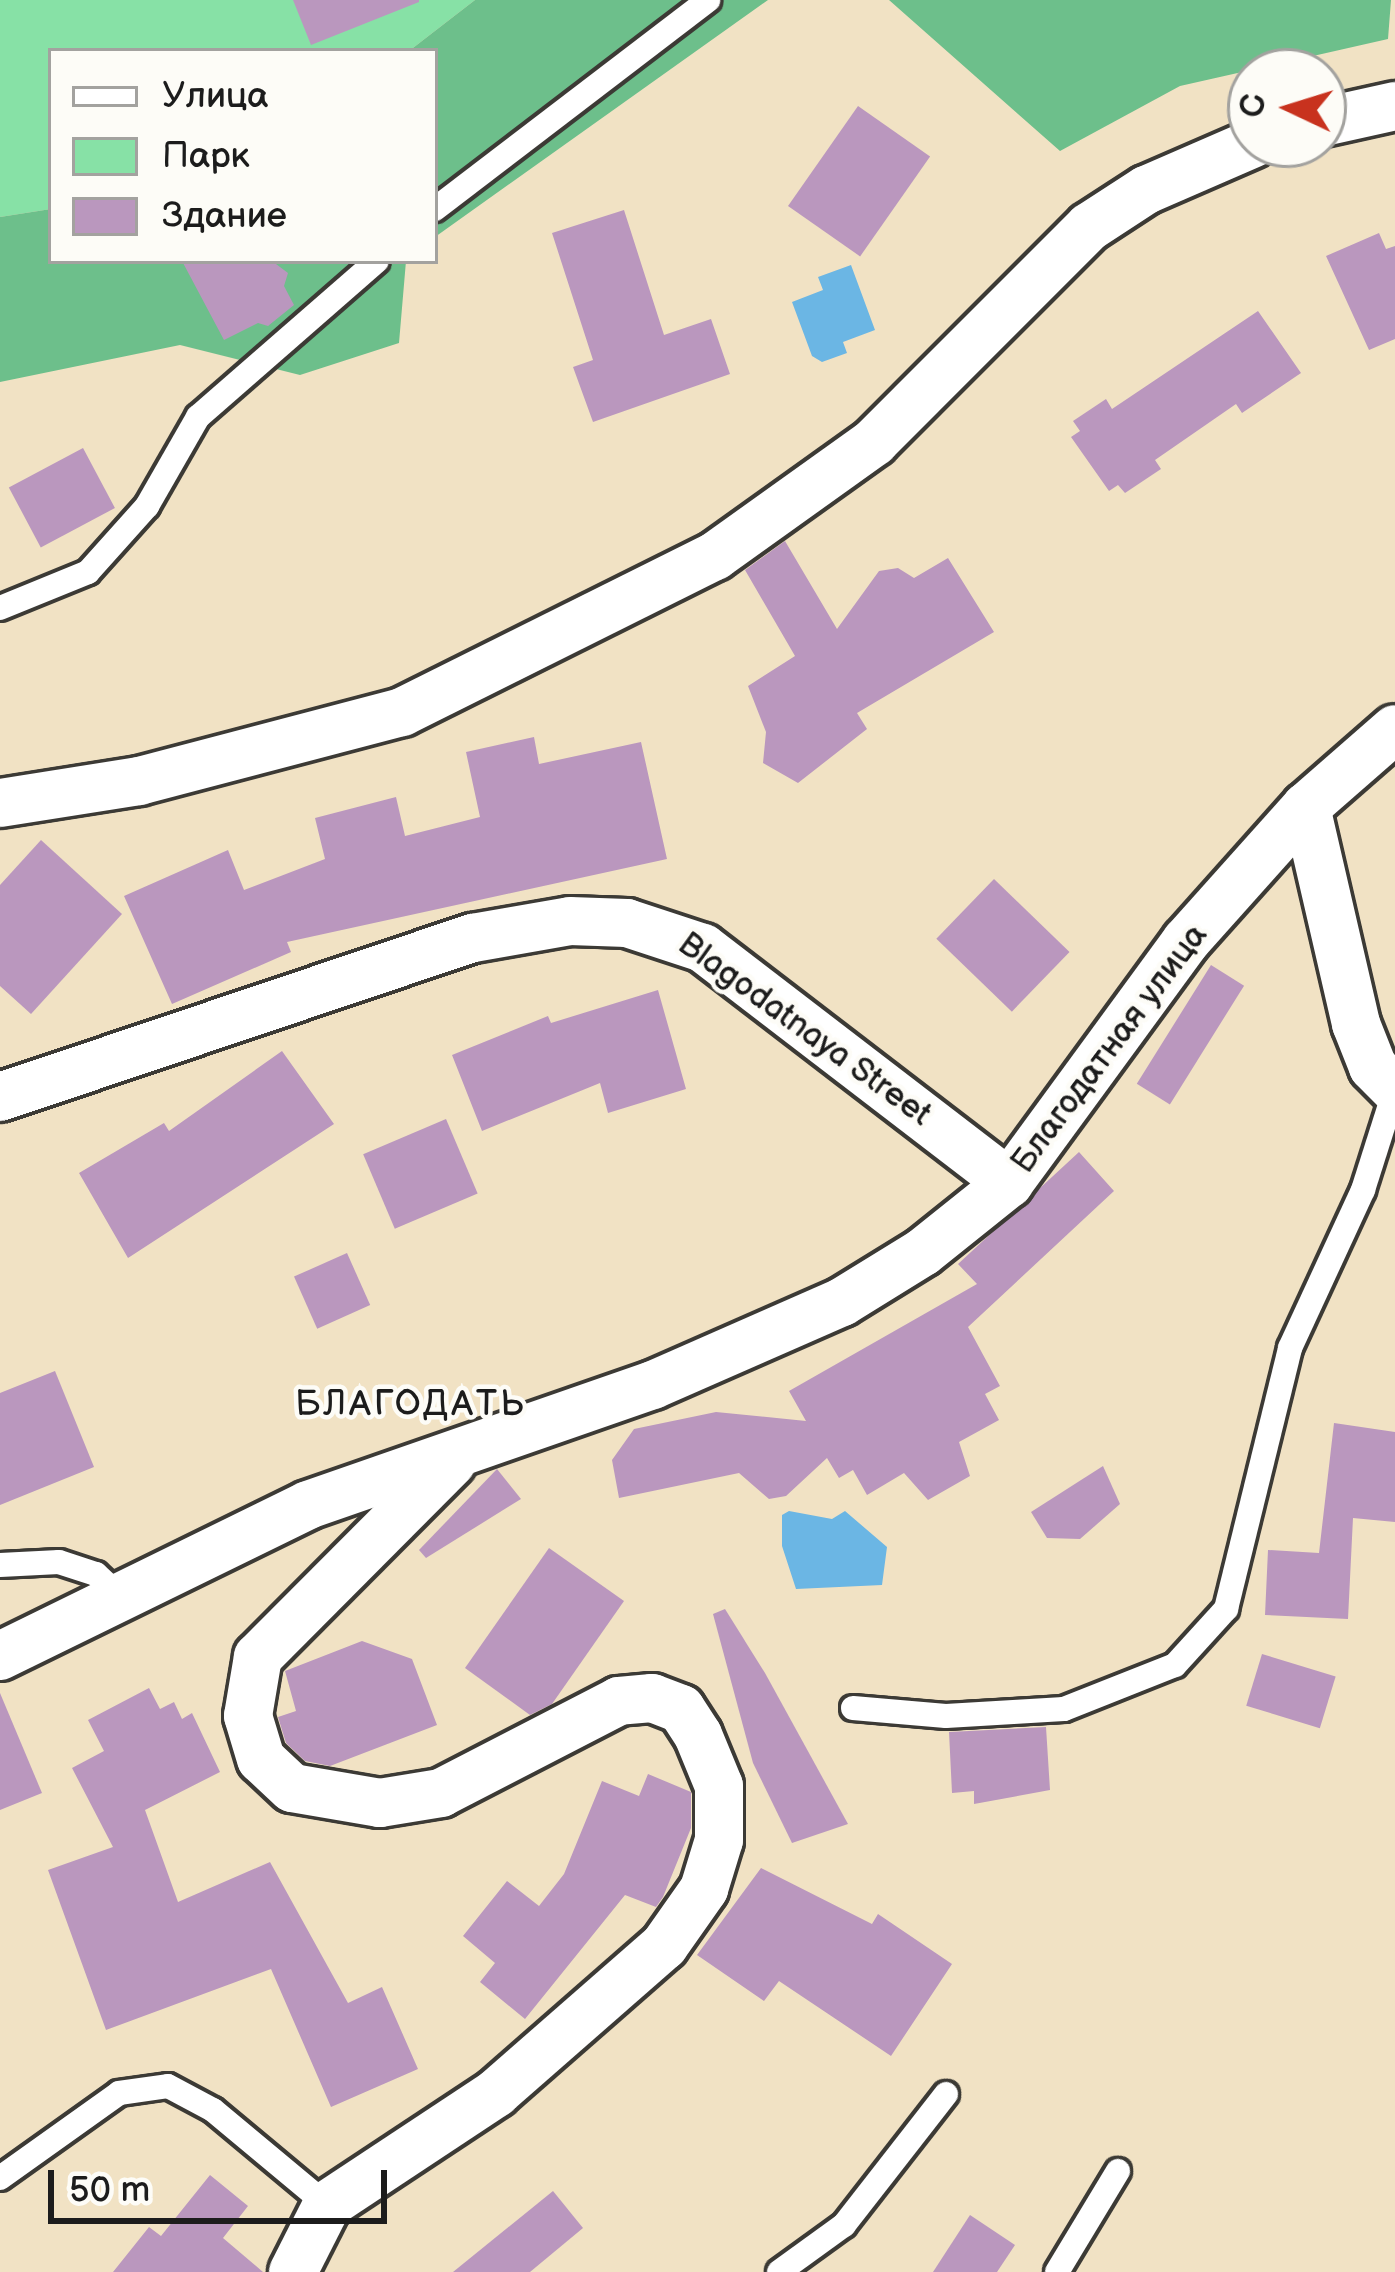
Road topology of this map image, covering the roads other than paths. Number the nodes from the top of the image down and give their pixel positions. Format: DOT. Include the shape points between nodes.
graph roads {
  1 [pos="708,0"];
  2 [pos="1395,106"];
  3 [pos="1347,117"];
  4 [pos="1227,155"];
  5 [pos="438,207"];
  6 [pos="374,264"];
  7 [pos="0,608"];
  8 [pos="1395,729"];
  9 [pos="0,803"];
  10 [pos="1306,807"];
  11 [pos="1395,1089"];
  12 [pos="0,1096"];
  13 [pos="1009,1183"];
  14 [pos="467,1448"];
  15 [pos="0,1565"];
  16 [pos="121,1598"];
  17 [pos="0,1656"];
  18 [pos="853,1708"];
  19 [pos="946,2093"];
  20 [pos="1118,2171"];
  21 [pos="0,2178"];
  22 [pos="327,2205"];
  23 [pos="293,2272"];
  24 [pos="779,2272"];
  25 [pos="1057,2272"];
  1 -- 5 [label="lane"];
  2 -- 3 [label="street"];
  4 -- 9 [label="street" via="1146,190 1089,227 874,442 715,556 402,712 139,781"];
  6 -- 7 [label="lane" via="198,417 147,506 88,572"];
  8 -- 10 [label="street"];
  10 -- 11 [label="street" via="1356,1024 1373,1067"];
  10 -- 13 [label="street, Благодатная улица" via="1134,1006"];
  11 -- 18 [label="lane" via="1364,1190 1291,1348 1226,1609 1175,1664 1064,1709 946,1716"];
  12 -- 13 [label="street, Blagodatnaya Street" via="473,938 571,921 627,923 703,948"];
  13 -- 14 [label="street" via="923,1252 842,1302 653,1385"];
  14 -- 16 [label="street" via="308,1504"];
  14 -- 22 [label="street" via="258,1658 248,1716 261,1759 292,1788 380,1803 441,1792 619,1701 652,1698 681,1709 698,1735 719,1786 719,1840 704,1889 664,1946 496,2093"];
  15 -- 16 [label="lane" via="59,1562 95,1574"];
  16 -- 17 [label="street"];
  19 -- 24 [label="lane" via="844,2224"];
  20 -- 25 [label="lane"];
  21 -- 22 [label="lane" via="119,2093 168,2086 213,2110"];
  22 -- 23 [label="street"];
}
